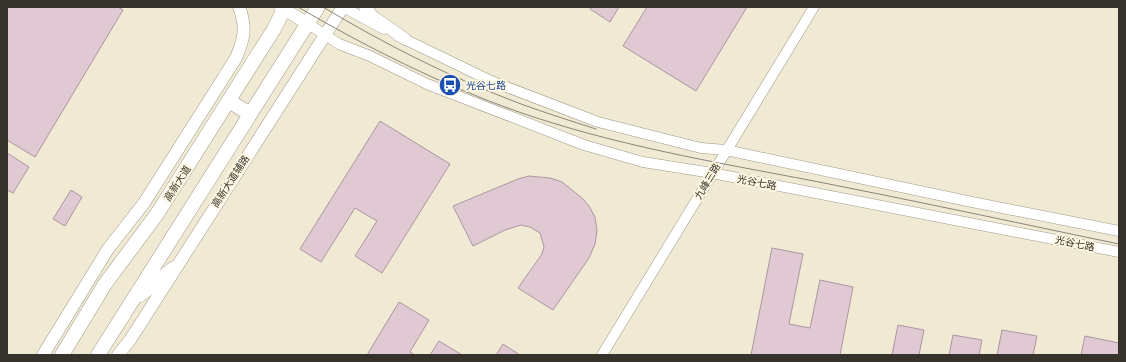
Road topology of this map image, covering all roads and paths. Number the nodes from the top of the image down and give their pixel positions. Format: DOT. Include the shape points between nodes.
graph roads {
  1 [pos="239,7"];
  2 [pos="318,7"];
  3 [pos="343,7"];
  4 [pos="365,7"];
  5 [pos="814,7"];
  6 [pos="283,8"];
  7 [pos="307,23"];
  8 [pos="325,35"];
  9 [pos="405,39"];
  10 [pos="229,101"];
  11 [pos="250,114"];
  12 [pos="726,150"];
  13 [pos="712,173"];
  14 [pos="1119,231"];
  15 [pos="1119,252"];
  16 [pos="174,268"];
  17 [pos="94,272"];
  18 [pos="132,301"];
  19 [pos="89,310"];
  20 [pos="130,340"];
  21 [pos="43,355"];
  22 [pos="62,355"];
  23 [pos="98,355"];
  24 [pos="118,355"];
  25 [pos="126,355"];
  26 [pos="602,355"];
  1 -- 17 [label="main road" via="244,26 244,40 236,58 144,203 108,249"];
  2 -- 7 [label="highway"];
  3 -- 8 [label="main road, 高新大道辅路"];
  3 -- 9 [label="street, 光谷七路" via="356,16"];
  4 -- 9 [label="main road" via="372,16"];
  5 -- 12 [label="street, 九峰三路"];
  6 -- 7 [label="main road, 光谷七路"];
  6 -- 10 [label="highway, 高新大道" via="274,29"];
  7 -- 8 [label="street, 光谷七路"];
  7 -- 11 [label="highway"];
  8 -- 13 [label="street, 光谷七路" via="339,44 427,84 584,145 643,162"];
  8 -- 16 [label="main road, 高新大道辅路"];
  9 -- 12 [label="street, 光谷七路" via="491,81 598,122 701,148"];
  10 -- 11 [label="highway"];
  10 -- 19 [label="highway, 高新大道" via="157,214"];
  11 -- 18 [label="highway"];
  12 -- 13 [label="street, 九峰三路"];
  12 -- 14 [label="street, 光谷七路"];
  13 -- 15 [label="street, 光谷七路"];
  13 -- 26 [label="street, 九峰三路"];
  16 -- 18 [label="highway"];
  16 -- 20 [label="main road, 高新大道辅路"];
  17 -- 19 [label="main road"];
  17 -- 21 [label="main road"];
  18 -- 23 [label="highway"];
  19 -- 22 [label="highway, 高新大道"];
  20 -- 24 [label="main road, 高新大道辅路"];
  20 -- 25 [label="main road"];
}
